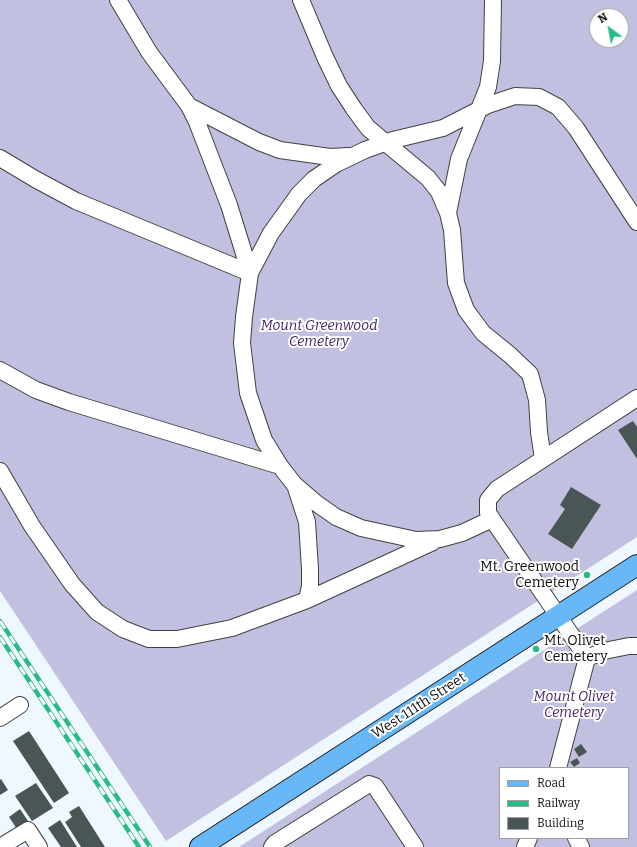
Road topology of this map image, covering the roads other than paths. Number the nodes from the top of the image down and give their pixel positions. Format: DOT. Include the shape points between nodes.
graph roads {
  1 [pos="118,0"];
  2 [pos="301,0"];
  3 [pos="493,0"];
  4 [pos="188,106"];
  5 [pos="478,109"];
  6 [pos="385,143"];
  7 [pos="354,156"];
  8 [pos="0,158"];
  9 [pos="448,213"];
  10 [pos="637,222"];
  11 [pos="250,274"];
  12 [pos="0,370"];
  13 [pos="637,398"];
  14 [pos="544,459"];
  15 [pos="280,466"];
  16 [pos="0,471"];
  17 [pos="294,484"];
  18 [pos="492,518"];
  19 [pos="440,539"];
  20 [pos="637,565"];
  21 [pos="307,600"];
  22 [pos="558,616"];
  23 [pos="637,646"];
  24 [pos="587,658"];
  25 [pos="20,705"];
  26 [pos="0,718"];
  27 [pos="558,767"];
  28 [pos="0,847"];
  29 [pos="39,847"];
  30 [pos="200,847"];
  31 [pos="272,847"];
  32 [pos="415,847"];
  1 -- 4 [label="street" via="149,52"];
  2 -- 6 [label="street" via="339,86 368,128"];
  3 -- 5 [label="street" via="492,61 488,87"];
  4 -- 7 [label="street" via="252,139 280,150"];
  4 -- 11 [label="street" via="226,199"];
  5 -- 6 [label="street" via="443,128"];
  5 -- 9 [label="street" via="459,159"];
  5 -- 10 [label="street" via="515,96 539,97 558,107 576,128"];
  6 -- 7 [label="street"];
  6 -- 9 [label="street" via="428,178 439,192"];
  7 -- 11 [label="street" via="325,172 299,194 271,233"];
  8 -- 11 [label="street" via="76,201"];
  9 -- 14 [label="street" via="452,230 456,283 466,310 483,333 530,374 538,400 539,432"];
  11 -- 15 [label="street" via="242,343 244,368 248,393 262,434"];
  12 -- 15 [label="street" via="36,390 68,402"];
  13 -- 14 [label="street"];
  14 -- 18 [label="street" via="497,489 488,500 487,507"];
  15 -- 17 [label="street"];
  16 -- 21 [label="street" via="32,526 72,584 98,612 123,630 149,639 177,639 204,635 232,628"];
  17 -- 19 [label="street" via="336,517 361,528 416,540"];
  17 -- 21 [label="street" via="307,522 310,569"];
  18 -- 19 [label="street" via="462,533"];
  18 -- 22 [label="street"];
  19 -- 21 [label="street"];
  20 -- 22 [label="main road, West 111th Street"];
  22 -- 24 [label="street"];
  22 -- 30 [label="main road, West 111th Street"];
  23 -- 24 [label="street" via="604,651"];
  24 -- 27 [label="street"];
  25 -- 26 [label="street"];
  28 -- 29 [label="street" via="28,830"];
  31 -- 32 [label="street" via="275,842 369,784 375,786"];
}
